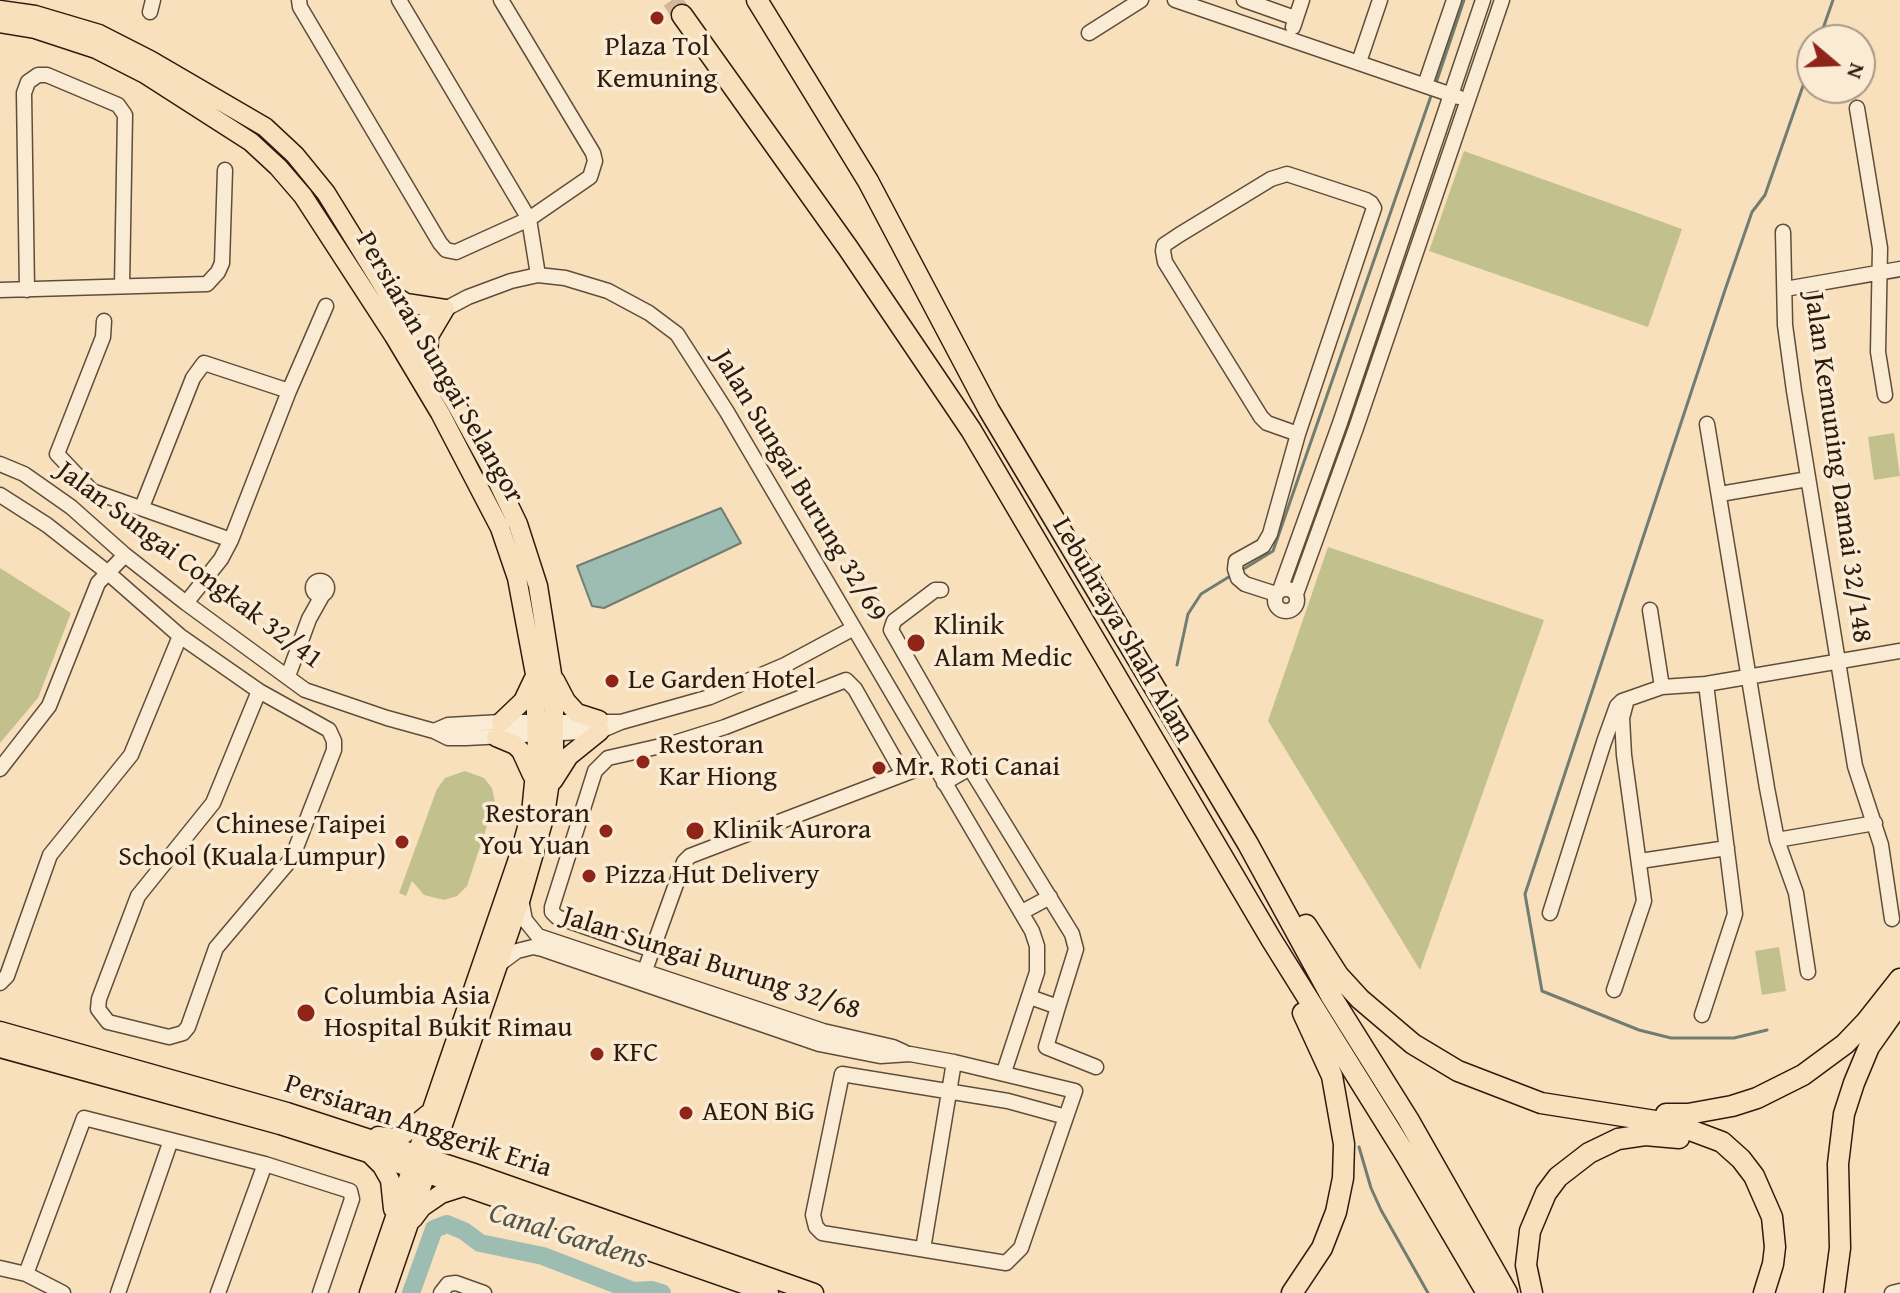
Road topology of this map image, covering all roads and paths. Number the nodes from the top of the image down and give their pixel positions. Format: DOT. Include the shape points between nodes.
graph roads {
  1 [pos="299,0"];
  2 [pos="399,0"];
  3 [pos="501,0"];
  4 [pos="757,0"];
  5 [pos="1141,0"];
  6 [pos="1175,0"];
  7 [pos="1244,0"];
  8 [pos="1302,0"];
  9 [pos="1380,0"];
  10 [pos="1454,0"];
  11 [pos="1483,0"];
  12 [pos="1502,0"];
  13 [pos="0,10"];
  14 [pos="682,15"];
  15 [pos="1295,18"];
  16 [pos="0,23"];
  17 [pos="1089,33"];
  18 [pos="1289,38"];
  19 [pos="1359,62"];
  20 [pos="1436,90"];
  21 [pos="1468,101"];
  22 [pos="1857,108"];
  23 [pos="225,170"];
  24 [pos="529,219"];
  25 [pos="1783,232"];
  26 [pos="1900,269"];
  27 [pos="1880,272"];
  28 [pos="538,275"];
  29 [pos="122,286"];
  30 [pos="1785,289"];
  31 [pos="0,290"];
  32 [pos="27,290"];
  33 [pos="387,290"];
  34 [pos="326,306"];
  35 [pos="445,309"];
  36 [pos="104,321"];
  37 [pos="401,332"];
  38 [pos="428,360"];
  39 [pos="289,391"];
  40 [pos="1885,395"];
  41 [pos="1707,424"];
  42 [pos="1298,434"];
  43 [pos="0,464"];
  44 [pos="1808,479"];
  45 [pos="1720,494"];
  46 [pos="0,495"];
  47 [pos="142,507"];
  48 [pos="231,540"];
  49 [pos="125,555"];
  50 [pos="107,572"];
  51 [pos="941,590"];
  52 [pos="318,592"];
  53 [pos="1278,592"];
  54 [pos="186,603"];
  55 [pos="1650,610"];
  56 [pos="854,628"];
  57 [pos="180,636"];
  58 [pos="1900,651"];
  59 [pos="1838,662"];
  60 [pos="544,674"];
  61 [pos="1750,675"];
  62 [pos="288,676"];
  63 [pos="1706,684"];
  64 [pos="1662,687"];
  65 [pos="259,691"];
  66 [pos="1627,698"];
  67 [pos="600,726"];
  68 [pos="545,728"];
  69 [pos="499,730"];
  70 [pos="434,731"];
  71 [pos="1604,742"];
  72 [pos="1624,755"];
  73 [pos="933,763"];
  74 [pos="970,768"];
  75 [pos="0,769"];
  76 [pos="903,774"];
  77 [pos="944,783"];
  78 [pos="543,784"];
  79 [pos="1875,823"];
  80 [pos="1777,840"];
  81 [pos="1248,844"];
  82 [pos="1727,848"];
  83 [pos="1640,861"];
  84 [pos="1050,897"];
  85 [pos="521,898"];
  86 [pos="1022,912"];
  87 [pos="1550,913"];
  88 [pos="1892,919"];
  89 [pos="1271,939"];
  90 [pos="652,950"];
  91 [pos="498,965"];
  92 [pos="1808,972"];
  93 [pos="644,973"];
  94 [pos="1900,979"];
  95 [pos="0,983"];
  96 [pos="1614,990"];
  97 [pos="710,995"];
  98 [pos="1030,997"];
  99 [pos="1900,1003"];
  100 [pos="1058,1007"];
  101 [pos="729,1014"];
  102 [pos="1702,1015"];
  103 [pos="0,1031"];
  104 [pos="0,1048"];
  105 [pos="910,1054"];
  106 [pos="466,1059"];
  107 [pos="954,1062"];
  108 [pos="1096,1067"];
  109 [pos="1004,1072"];
  110 [pos="949,1091"];
  111 [pos="434,1104"];
  112 [pos="287,1112"];
  113 [pos="1614,1114"];
  114 [pos="1066,1117"];
  115 [pos="171,1140"];
  116 [pos="368,1153"];
  117 [pos="265,1164"];
  118 [pos="421,1164"];
  119 [pos="468,1179"];
  120 [pos="400,1226"];
  121 [pos="923,1249"];
  122 [pos="0,1268"];
  123 [pos="26,1274"];
  124 [pos="1900,1291"];
  125 [pos="63,1293"];
  126 [pos="118,1293"];
  127 [pos="218,1293"];
  128 [pos="320,1293"];
  129 [pos="369,1293"];
  130 [pos="385,1293"];
  131 [pos="441,1293"];
  132 [pos="484,1293"];
  133 [pos="769,1293"];
  134 [pos="814,1293"];
  135 [pos="1292,1293"];
  136 [pos="1487,1293"];
  137 [pos="1507,1293"];
  138 [pos="1532,1293"];
  139 [pos="1751,1293"];
  140 [pos="1764,1293"];
  141 [pos="1834,1293"];
  142 [pos="1892,1293"];
  1 -- 24 [label="street" via="446,250 463,251"];
  2 -- 24 [label="street"];
  3 -- 24 [label="street" via="595,161 590,177"];
  4 -- 81 [label="highway, Lebuhraya Shah Alam" via="868,181 989,410"];
  5 -- 17 [label="street"];
  6 -- 18 [label="street"];
  7 -- 15 [label="street"];
  8 -- 15 [label="street"];
  9 -- 19 [label="street"];
  10 -- 20 [label="street"];
  11 -- 20 [label="street"];
  12 -- 21 [label="street"];
  13 -- 33 [label="main road, Persiaran Sungai Selangor" via="99,34 265,127 326,193"];
  14 -- 89 [label="highway, Lebuhraya Shah Alam" via="971,430"];
  15 -- 18 [label="street"];
  16 -- 37 [label="main road, Persiaran Sungai Selangor" via="96,49 199,107 265,154 303,196"];
  18 -- 19 [label="street"];
  19 -- 20 [label="street"];
  20 -- 21 [label="street"];
  20 -- 53 [label="street" via="1335,437"];
  21 -- 53 [label="street" via="1296,594"];
  22 -- 27 [label="street"];
  23 -- 29 [label="street" via="218,272 207,284"];
  24 -- 28 [label="street"];
  25 -- 30 [label="street, Jalan Kemuning Damai 32/148"];
  26 -- 27 [label="street"];
  27 -- 30 [label="street"];
  27 -- 40 [label="street" via="1878,352"];
  28 -- 35 [label="street, Jalan Sungai Burung 32/69"];
  28 -- 56 [label="street, Jalan Sungai Burung 32/69" via="608,291 677,334"];
  29 -- 32 [label="street"];
  29 -- 32 [label="street" via="125,115 118,105 38,75 24,93"];
  30 -- 44 [label="street, Jalan Kemuning Damai 32/148" via="1785,325"];
  31 -- 32 [label="street"];
  33 -- 35 [label="main road" via="406,303"];
  33 -- 37 [label="main road, Persiaran Sungai Selangor"];
  34 -- 39 [label="street"];
  35 -- 37 [label="street, Jalan Sungai Burung 32/69"];
  35 -- 38 [label="main road" via="429,336"];
  36 -- 47 [label="street" via="103,337 57,454 92,491"];
  37 -- 38 [label="main road, Persiaran Sungai Selangor"];
  37 -- 60 [label="main road, Persiaran Sungai Selangor" via="500,528"];
  38 -- 60 [label="main road, Persiaran Sungai Selangor" via="518,524 538,586"];
  39 -- 47 [label="street" via="204,363 193,378"];
  39 -- 48 [label="street"];
  41 -- 45 [label="street"];
  42 -- 42 [label="street" via="1374,208 1366,200 1287,174 1179,235 1163,251 1261,417"];
  42 -- 53 [label="street" via="1267,541 1239,557 1237,573 1251,588"];
  43 -- 49 [label="street, Jalan Sungai Congkak 32/41" via="71,507"];
  44 -- 45 [label="street"];
  44 -- 59 [label="street, Jalan Kemuning Damai 32/148"];
  45 -- 61 [label="street"];
  46 -- 50 [label="street"];
  47 -- 48 [label="street"];
  48 -- 54 [label="street"];
  49 -- 50 [label="street"];
  49 -- 54 [label="street, Jalan Sungai Congkak 32/41"];
  50 -- 57 [label="street"];
  50 -- 75 [label="street" via="49,706"];
  51 -- 74 [label="street" via="894,621 891,630"];
  52 -- 62 [label="street"];
  54 -- 62 [label="street, Jalan Sungai Congkak 32/41"];
  55 -- 64 [label="street"];
  56 -- 67 [label="street, Jalan Sungai Congkak 32/41" via="710,697"];
  56 -- 73 [label="street, Jalan Sungai Burung 32/69"];
  57 -- 65 [label="street"];
  57 -- 95 [label="street" via="131,755 50,855"];
  58 -- 59 [label="street"];
  59 -- 61 [label="street"];
  59 -- 79 [label="street, Jalan Kemuning Damai 32/148" via="1855,766"];
  60 -- 67 [label="main road" via="577,713"];
  60 -- 68 [label="main road, Persiaran Sungai Selangor"];
  60 -- 69 [label="main road"];
  61 -- 63 [label="street"];
  61 -- 80 [label="street"];
  62 -- 70 [label="street, Jalan Sungai Congkak 32/41" via="305,690"];
  63 -- 64 [label="street"];
  63 -- 82 [label="street"];
  64 -- 66 [label="street"];
  65 -- 65 [label="street" via="213,803 138,896 99,999 98,1009 108,1022 169,1037 183,1033 216,948 292,858 334,750 332,734"];
  66 -- 71 [label="street" via="1617,706"];
  66 -- 72 [label="street"];
  67 -- 68 [label="street, Jalan Sungai Congkak 32/41"];
  67 -- 78 [label="main road"];
  68 -- 69 [label="street, Jalan Sungai Congkak 32/41"];
  68 -- 78 [label="main road, Persiaran Sungai Selangor"];
  69 -- 70 [label="street, Jalan Sungai Congkak 32/41" via="448,725"];
  69 -- 70 [label="street, Jalan Sungai Congkak 32/41" via="448,738"];
  69 -- 78 [label="main road"];
  71 -- 72 [label="street"];
  71 -- 87 [label="street"];
  72 -- 83 [label="street"];
  73 -- 76 [label="street"];
  73 -- 77 [label="street, Jalan Sungai Burung 32/69"];
  74 -- 77 [label="street"];
  74 -- 84 [label="street"];
  76 -- 90 [label="street" via="690,856"];
  76 -- 90 [label="street" via="846,680 725,727 608,758 595,771 552,912"];
  77 -- 86 [label="street, Jalan Sungai Burung 32/69"];
  78 -- 85 [label="main road, Persiaran Sungai Selangor" via="534,860"];
  78 -- 111 [label="main road, Persiaran Sungai Selangor"];
  79 -- 80 [label="street"];
  79 -- 88 [label="street, Jalan Kemuning Damai 32/148"];
  80 -- 92 [label="street" via="1796,893"];
  81 -- 113 [label="highway" via="1338,975 1413,1044 1458,1071 1541,1103"];
  81 -- 137 [label="highway, Lebuhraya Shah Alam" via="1331,996"];
  82 -- 83 [label="street"];
  82 -- 102 [label="street" via="1735,914"];
  83 -- 96 [label="street" via="1644,901"];
  84 -- 86 [label="street"];
  84 -- 100 [label="street" via="1068,924 1076,949"];
  85 -- 91 [label="main road, Persiaran Sungai Selangor"];
  85 -- 93 [label="street, Jalan Sungai Burung 32/68" via="525,920 538,936"];
  86 -- 98 [label="street, Jalan Sungai Burung 32/69" via="1037,946"];
  89 -- 135 [label="highway" via="1325,1057 1344,1144 1336,1212 1322,1248"];
  89 -- 136 [label="highway, Lebuhraya Shah Alam"];
  90 -- 93 [label="street"];
  91 -- 101 [label="street, Jalan Sungai Burung 32/68" via="533,947"];
  91 -- 106 [label="main road, Persiaran Sungai Selangor"];
  93 -- 97 [label="street, Jalan Sungai Burung 32/68"];
  94 -- 113 [label="highway" via="1845,1044 1779,1089 1688,1114"];
  97 -- 101 [label="street"];
  97 -- 105 [label="street, Jalan Sungai Burung 32/68"];
  98 -- 100 [label="street"];
  98 -- 109 [label="street, Jalan Sungai Burung 32/69"];
  99 -- 141 [label="highway" via="1869,1047 1844,1114"];
  100 -- 108 [label="street" via="1046,1047"];
  101 -- 105 [label="street, Jalan Sungai Burung 32/68" via="819,1044 880,1056"];
  103 -- 112 [label="main road, Persiaran Anggerik Eria"];
  104 -- 116 [label="main road, Persiaran Anggerik Eria"];
  105 -- 107 [label="street, Jalan Sungai Burung 32/68"];
  106 -- 118 [label="main road"];
  106 -- 119 [label="main road" via="447,1139"];
  107 -- 109 [label="street, Jalan Sungai Burung 32/68"];
  107 -- 110 [label="street"];
  109 -- 114 [label="street, Jalan Sungai Burung 32/68" via="1075,1091"];
  110 -- 114 [label="street"];
  110 -- 121 [label="street"];
  110 -- 121 [label="street" via="842,1074 813,1215 822,1233"];
  111 -- 112 [label="main road" via="414,1127 394,1138"];
  111 -- 118 [label="main road, Persiaran Sungai Selangor"];
  112 -- 118 [label="main road, Persiaran Anggerik Eria"];
  113 -- 140 [label="highway" via="1689,1127 1722,1142 1741,1159 1762,1190 1774,1226 1773,1264"];
  114 -- 121 [label="street" via="1016,1256 1006,1263"];
  115 -- 117 [label="street"];
  115 -- 123 [label="street" via="84,1118"];
  115 -- 126 [label="street"];
  116 -- 118 [label="main road, Persiaran Anggerik Eria"];
  116 -- 120 [label="main road" via="390,1180"];
  117 -- 127 [label="street"];
  117 -- 128 [label="street" via="350,1191 352,1199"];
  118 -- 119 [label="main road, Persiaran Anggerik Eria"];
  118 -- 120 [label="main road"];
  119 -- 120 [label="main road"];
  119 -- 133 [label="main road, Persiaran Anggerik Eria"];
  119 -- 134 [label="main road, Persiaran Anggerik Eria"];
  120 -- 129 [label="main road"];
  120 -- 130 [label="main road"];
  122 -- 123 [label="street"];
  123 -- 125 [label="street"];
  124 -- 142 [label="street"];
  131 -- 132 [label="street" via="456,1283"];
  138 -- 139 [label="highway" via="1528,1247 1546,1193 1589,1153 1618,1139 1645,1135 1702,1145 1741,1178 1761,1229 1759,1270"];
}
